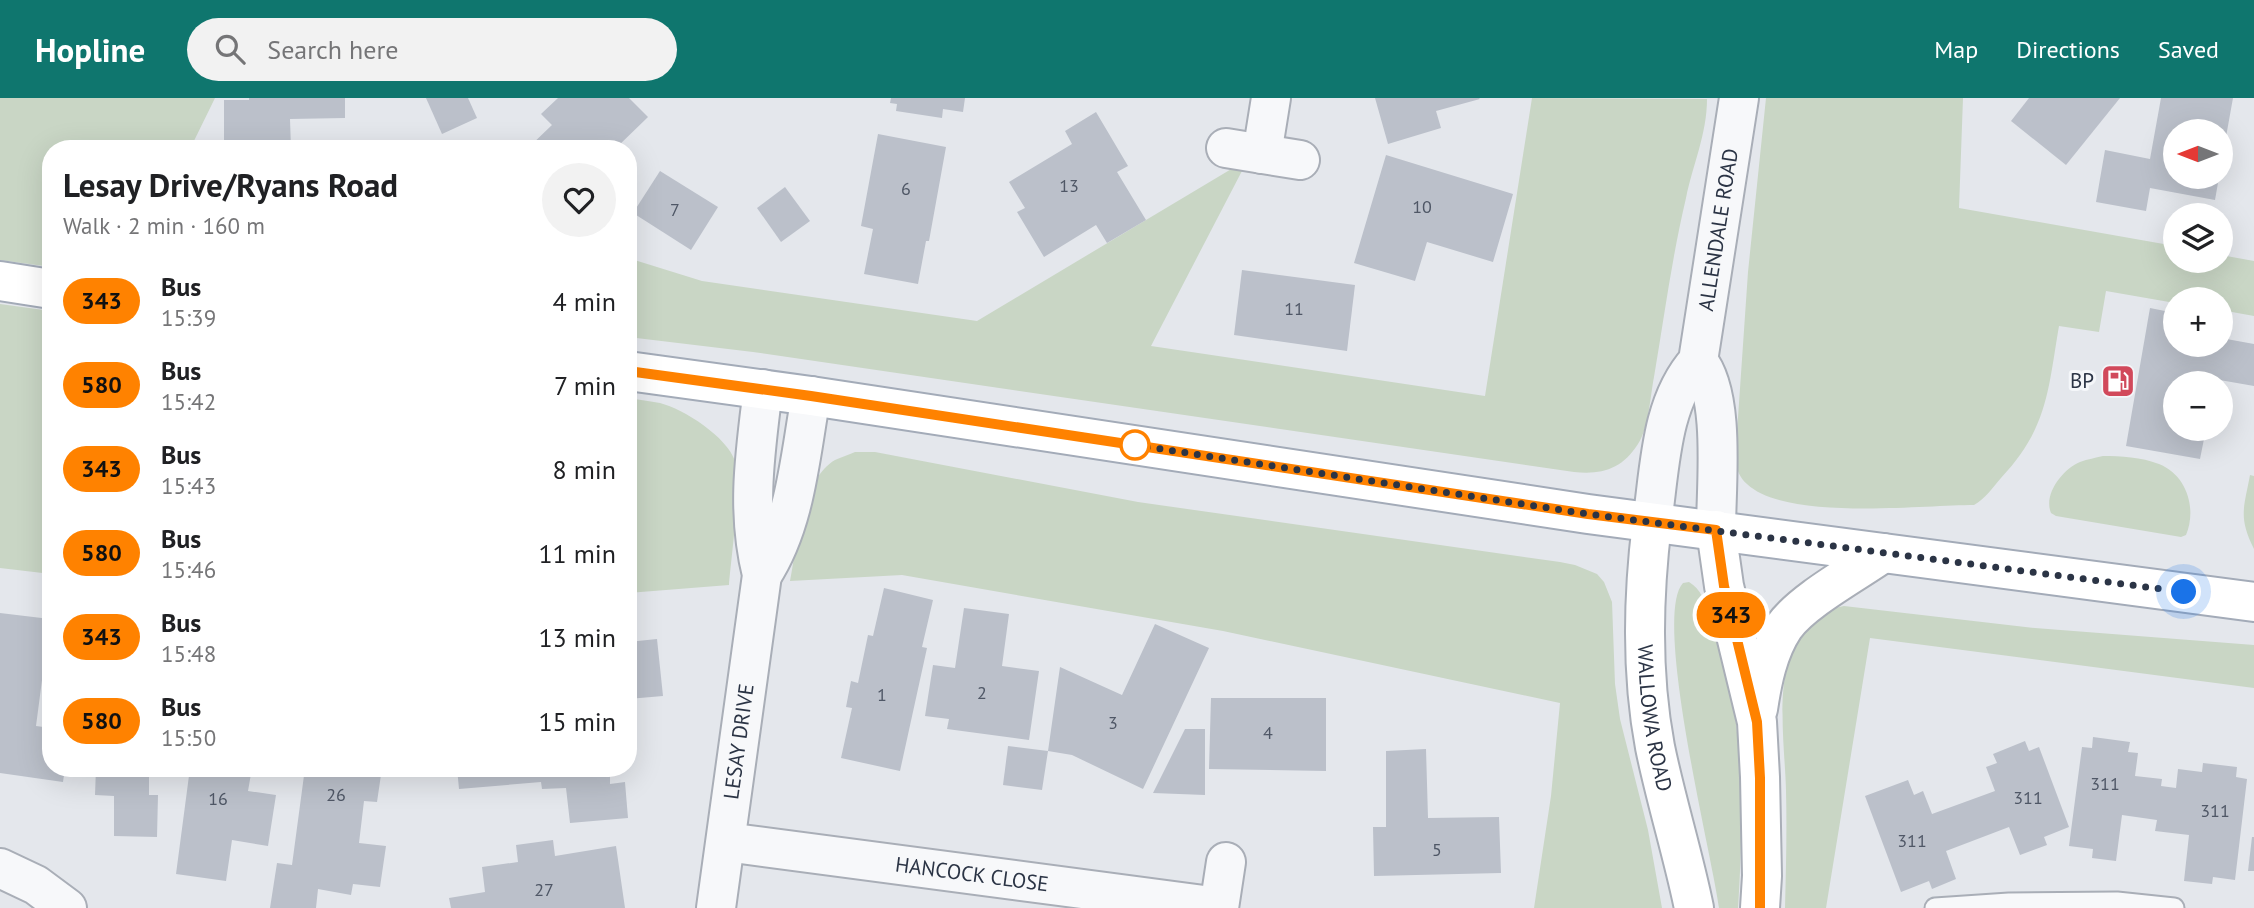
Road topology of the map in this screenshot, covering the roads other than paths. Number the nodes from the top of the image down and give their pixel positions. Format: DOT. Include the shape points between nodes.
graph roads {
  1 [pos="1271,98"];
  2 [pos="1739,98"];
  3 [pos="1300,160"];
  4 [pos="0,281"];
  5 [pos="42,288"];
  6 [pos="1698,361"];
  7 [pos="637,372"];
  8 [pos="763,389"];
  9 [pos="811,396"];
  10 [pos="1652,523"];
  11 [pos="1716,530"];
  12 [pos="1883,553"];
  13 [pos="762,575"];
  14 [pos="2254,602"];
  15 [pos="1757,722"];
  16 [pos="726,842"];
  17 [pos="1226,862"];
  18 [pos="0,868"];
  19 [pos="66,908"];
  20 [pos="716,908"];
  21 [pos="1219,908"];
  22 [pos="1694,908"];
  23 [pos="1760,908"];
  24 [pos="1935,908"];
  25 [pos="2174,908"];
  1 -- 3 [label="street" via="1244,151"];
  2 -- 6 [label="street, ALLENDALE ROAD"];
  4 -- 5 [label="main road"];
  6 -- 10 [label="street, ALLENDALE ROAD" via="1682,383 1669,417"];
  6 -- 11 [label="street" via="1714,396 1717,424"];
  7 -- 8 [label="main road"];
  8 -- 9 [label="main road"];
  8 -- 13 [label="street, LESAY DRIVE" via="752,498"];
  9 -- 10 [label="main road"];
  9 -- 13 [label="street, LESAY DRIVE" via="787,522"];
  10 -- 11 [label="main road"];
  10 -- 22 [label="main road, WALLOWA ROAD" via="1644,621 1647,691 1655,747"];
  11 -- 12 [label="main road"];
  11 -- 15 [label="main road" via="1724,586"];
  12 -- 14 [label="main road"];
  12 -- 15 [label="main road" via="1799,610 1785,625 1767,667"];
  13 -- 16 [label="street, LESAY DRIVE"];
  15 -- 23 [label="main road"];
  16 -- 20 [label="street, LESAY DRIVE"];
  16 -- 21 [label="street, HANCOCK CLOSE"];
  17 -- 21 [label="street, HANCOCK CLOSE"];
  18 -- 19 [label="street" via="36,885"];
  24 -- 25 [label="lane" via="2117,902"];
}
